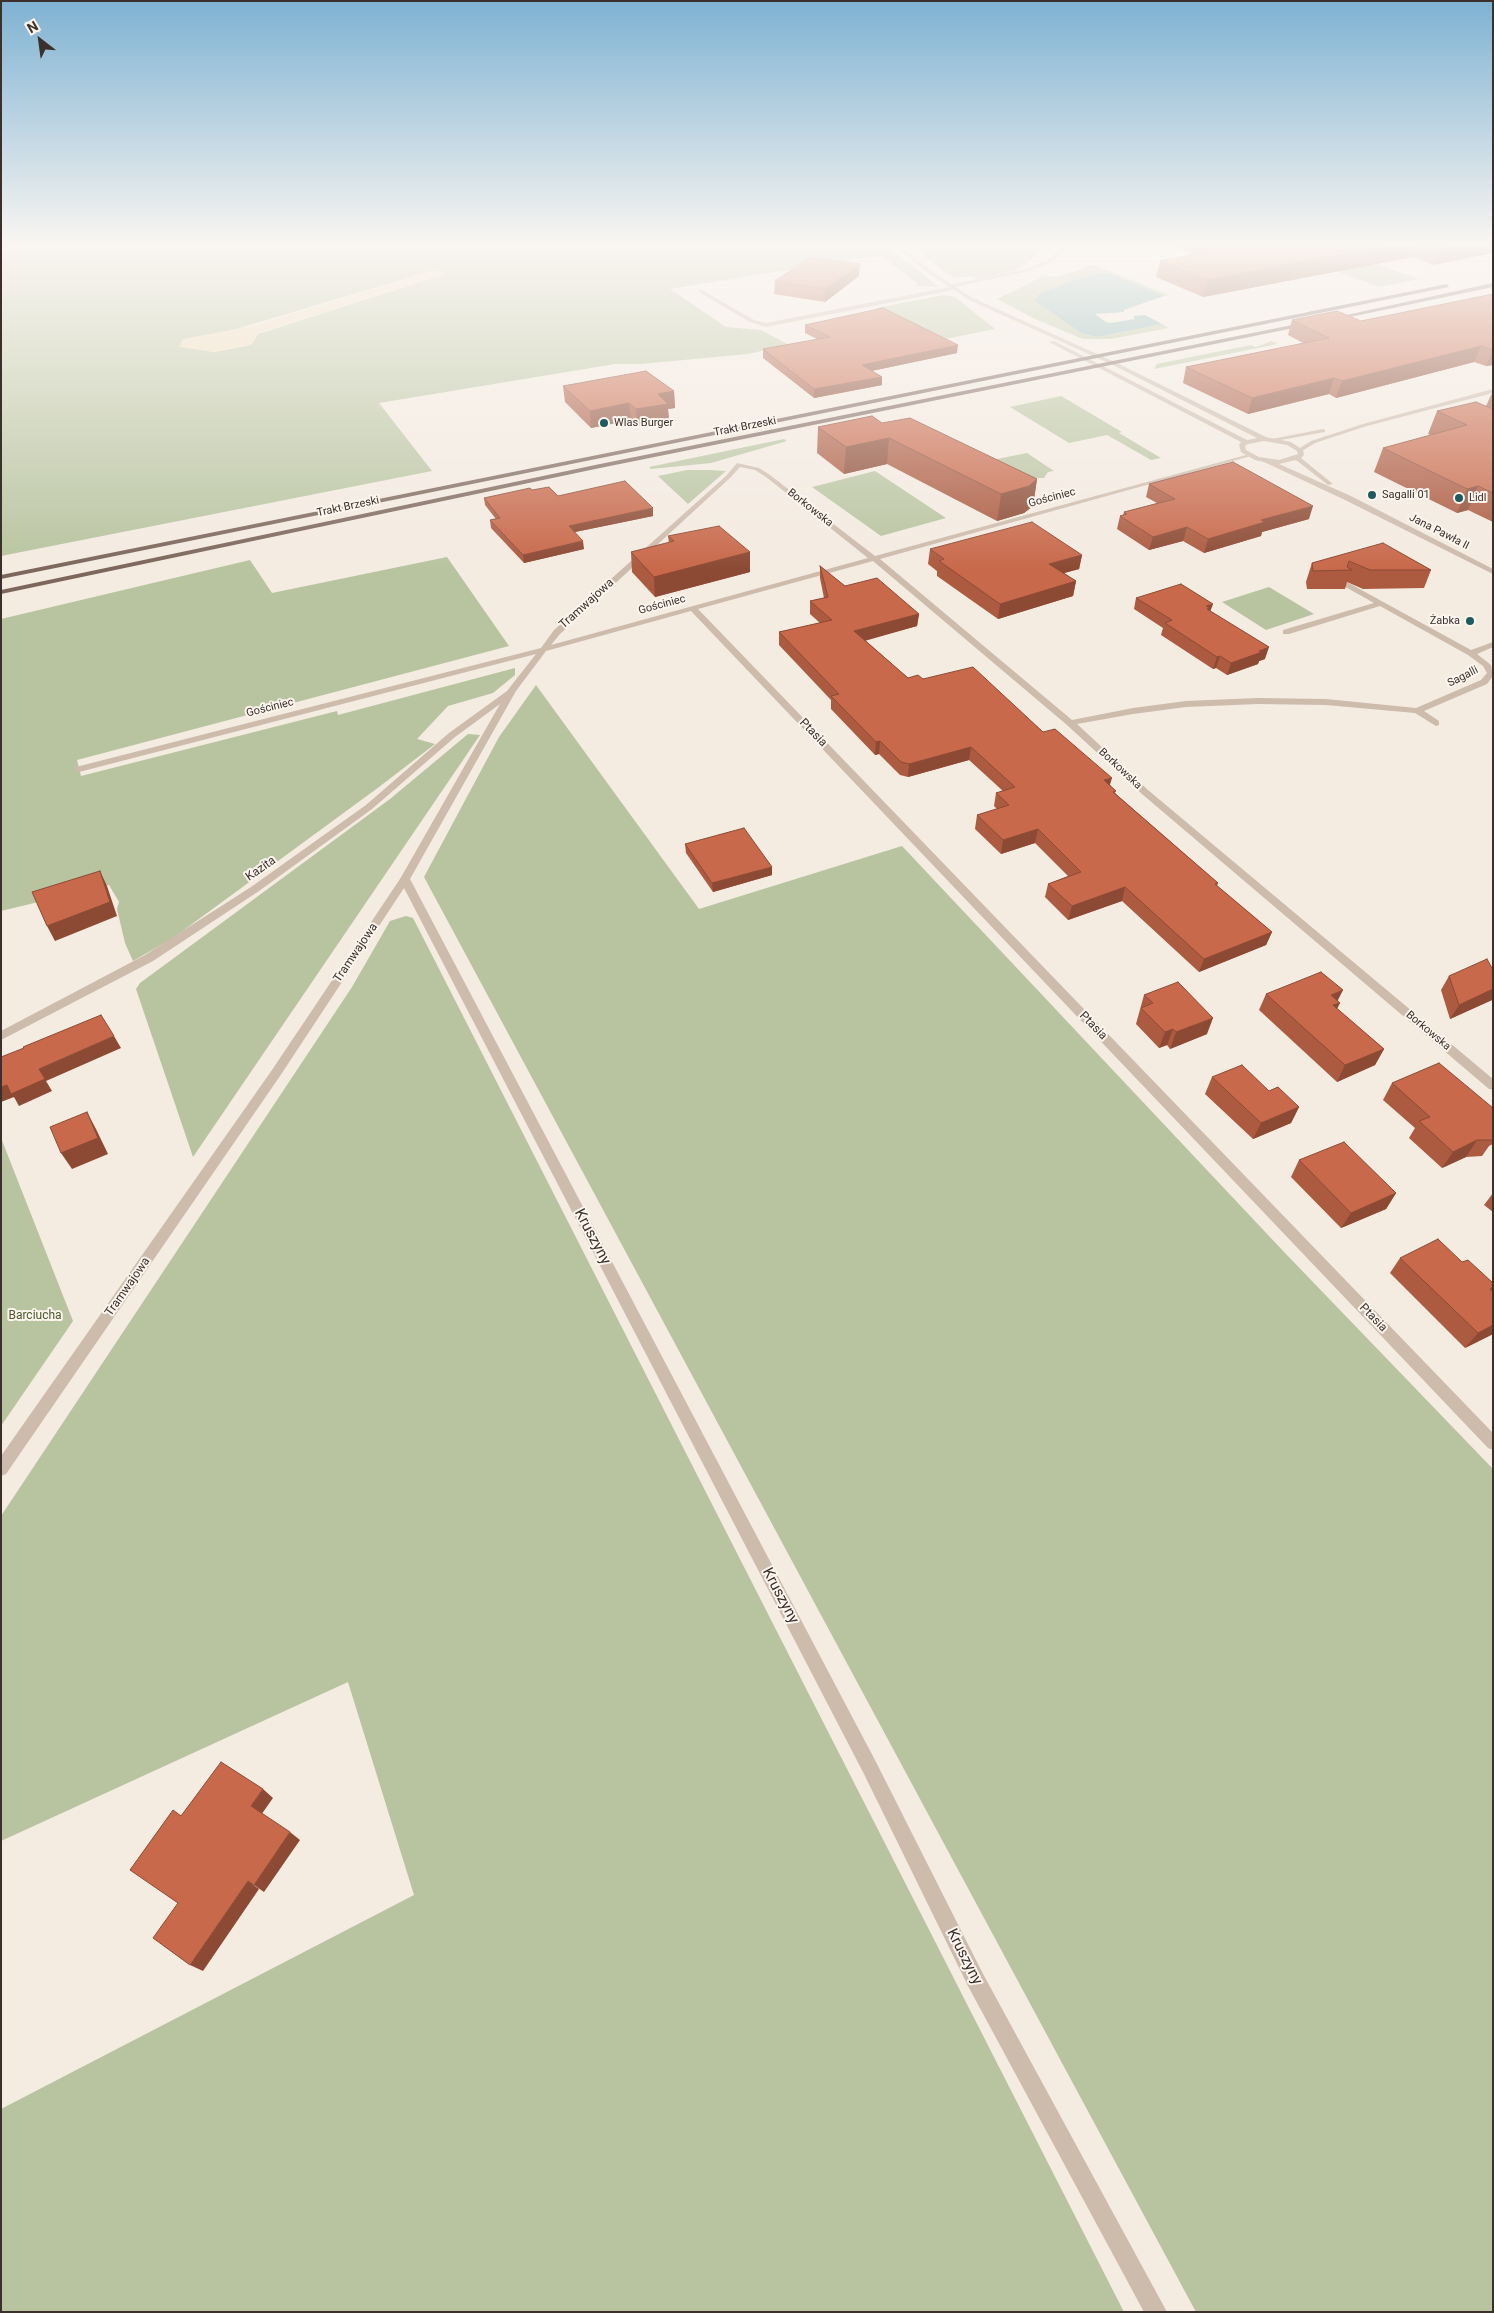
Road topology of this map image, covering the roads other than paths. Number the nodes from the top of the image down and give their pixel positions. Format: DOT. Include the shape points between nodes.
graph roads {
  1 [pos="1070,353"];
  2 [pos="1091,353"];
  3 [pos="1106,353"];
  4 [pos="1168,353"];
  5 [pos="1096,355"];
  6 [pos="1080,358"];
  7 [pos="1115,364"];
  8 [pos="1100,367"];
  9 [pos="1493,391"];
  10 [pos="1436,406"];
  11 [pos="1449,412"];
  12 [pos="1365,425"];
  13 [pos="1264,439"];
  14 [pos="1274,439"];
  15 [pos="1246,442"];
  16 [pos="1300,450"];
  17 [pos="1248,456"];
  18 [pos="1297,458"];
  19 [pos="1267,461"];
  20 [pos="739,464"];
  21 [pos="1348,498"];
  22 [pos="875,559"];
  23 [pos="1493,572"];
  24 [pos="1,577"];
  25 [pos="1345,583"];
  26 [pos="1,592"];
  27 [pos="1381,603"];
  28 [pos="693,608"];
  29 [pos="1286,632"];
  30 [pos="1493,644"];
  31 [pos="545,649"];
  32 [pos="1471,652"];
  33 [pos="512,690"];
  34 [pos="1417,711"];
  35 [pos="1070,723"];
  36 [pos="1436,723"];
  37 [pos="78,769"];
  38 [pos="406,880"];
  39 [pos="1,1036"];
  40 [pos="1493,1086"];
  41 [pos="1493,1443"];
  42 [pos="1,1469"];
  43 [pos="1156,2312"];
  1 -- 6 [label="street"];
  2 -- 5 [label="street"];
  3 -- 5 [label="main road, Trakt Brzeski"];
  4 -- 7 [label="main road, Trakt Brzeski"];
  5 -- 6 [label="main road, Trakt Brzeski"];
  5 -- 7 [label="street"];
  6 -- 8 [label="street"];
  6 -- 24 [label="main road, Trakt Brzeski"];
  7 -- 8 [label="main road, Trakt Brzeski"];
  7 -- 13 [label="street"];
  8 -- 15 [label="street"];
  8 -- 26 [label="main road, Trakt Brzeski" via="572,472"];
  9 -- 10 [label="street"];
  10 -- 11 [label="street"];
  10 -- 12 [label="street"];
  12 -- 14 [label="street"];
  12 -- 16 [label="street"];
  13 -- 14 [label="street"];
  13 -- 15 [label="street"];
  14 -- 16 [label="street"];
  15 -- 17 [label="street" via="1241,448"];
  16 -- 18 [label="street" via="1301,455"];
  17 -- 19 [label="street"];
  17 -- 22 [label="street, Gościniec"];
  18 -- 19 [label="street"];
  18 -- 21 [label="street, Jana Pawła II"];
  19 -- 21 [label="street, Jana Pawła II"];
  20 -- 22 [label="street, Borkowska" via="768,476"];
  20 -- 31 [label="street, Tramwajowa" via="557,632"];
  21 -- 23 [label="street, Jana Pawła II"];
  22 -- 28 [label="street, Gościniec"];
  22 -- 35 [label="street, Borkowska"];
  25 -- 27 [label="street, Sagalli"];
  27 -- 29 [label="street"];
  27 -- 32 [label="street, Sagalli"];
  28 -- 31 [label="street, Gościniec"];
  28 -- 41 [label="street, Ptasia"];
  30 -- 32 [label="street, Sagalli"];
  31 -- 33 [label="street, Tramwajowa"];
  31 -- 37 [label="street, Gościniec"];
  32 -- 34 [label="street, Sagalli" via="1487,665 1491,673 1484,682"];
  33 -- 38 [label="street, Tramwajowa"];
  33 -- 39 [label="street, Kazita" via="452,735 368,807 255,889 149,958"];
  34 -- 35 [label="street" via="1326,702 1236,701 1133,711"];
  34 -- 36 [label="street"];
  35 -- 40 [label="street, Borkowska" via="1145,792"];
  38 -- 42 [label="street, Tramwajowa"];
  38 -- 43 [label="street, Kruszyny" via="870,1768 975,1979"];
}
